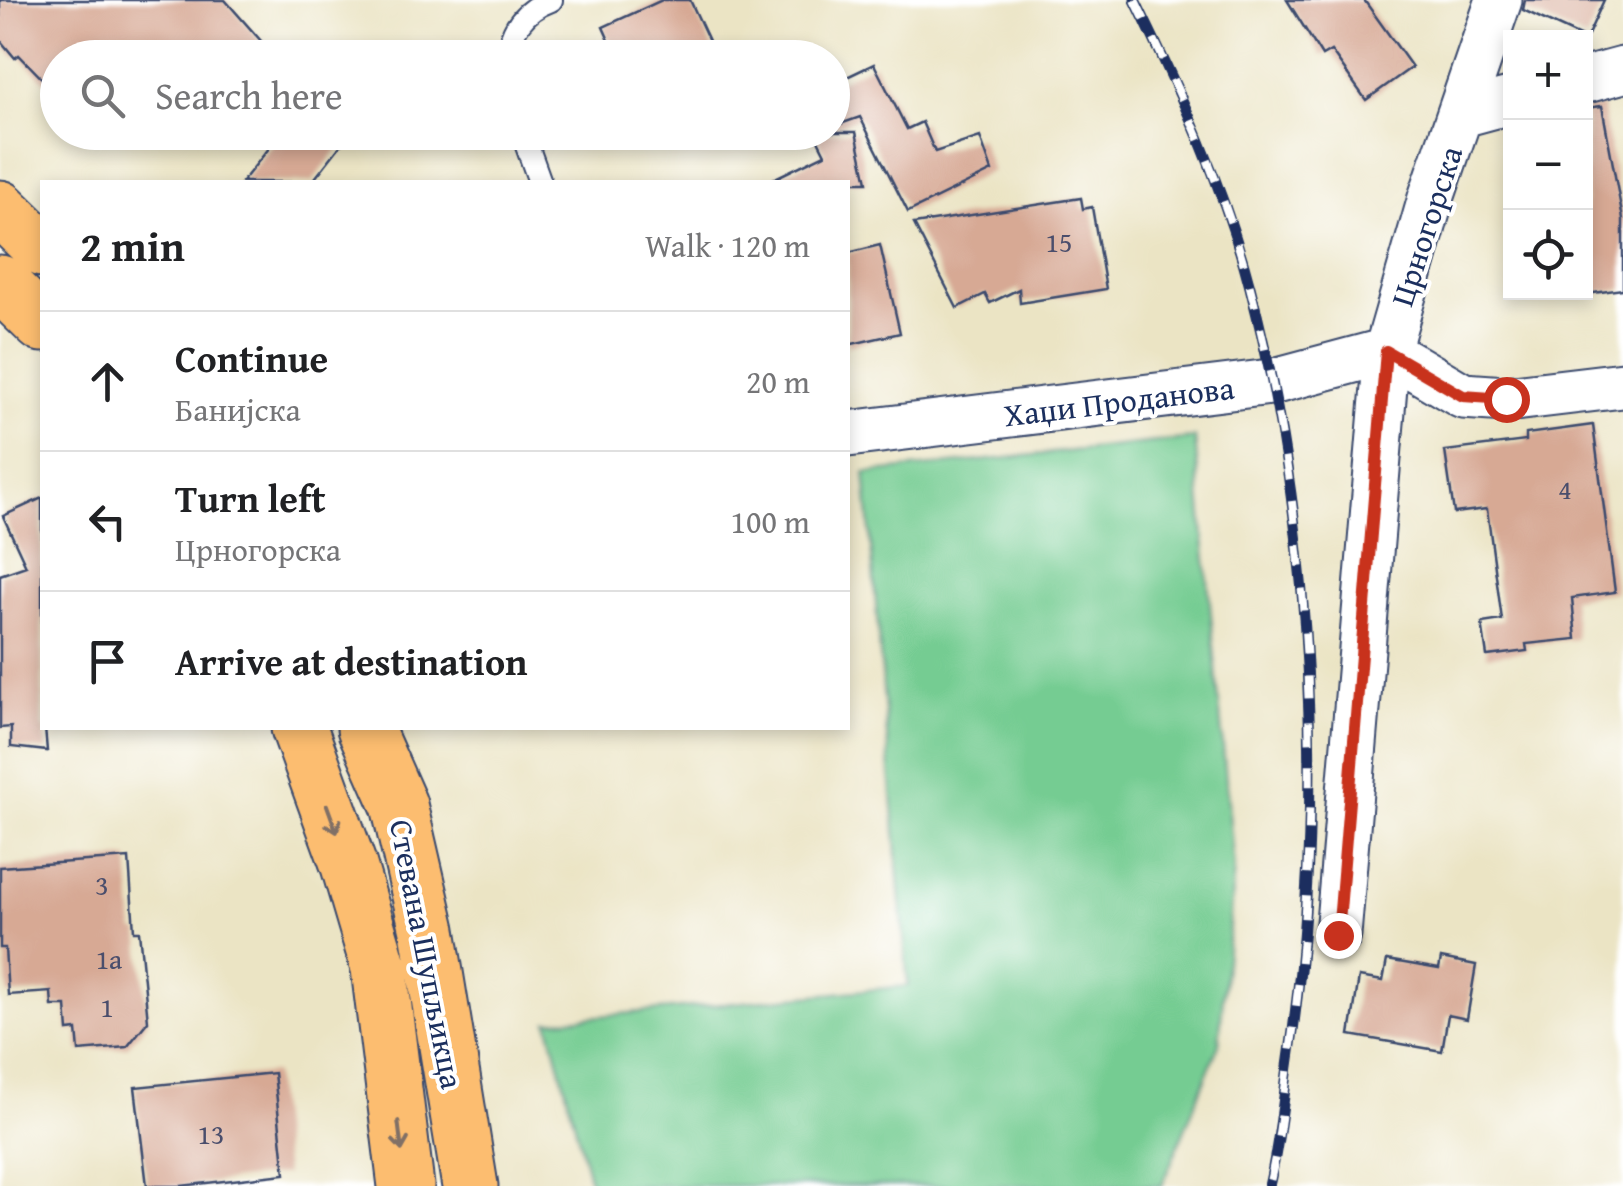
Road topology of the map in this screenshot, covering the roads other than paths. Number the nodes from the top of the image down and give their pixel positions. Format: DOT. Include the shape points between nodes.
graph roads {
  1 [pos="551,0"];
  2 [pos="1499,0"];
  3 [pos="510,40"];
  4 [pos="1623,70"];
  5 [pos="1593,78"];
  6 [pos="1503,103"];
  7 [pos="1462,114"];
  8 [pos="528,150"];
  9 [pos="539,180"];
  10 [pos="0,208"];
  11 [pos="40,247"];
  12 [pos="0,283"];
  13 [pos="40,322"];
  14 [pos="1386,351"];
  15 [pos="1623,385"];
  16 [pos="850,434"];
  17 [pos="300,730"];
  18 [pos="366,730"];
  19 [pos="1338,935"];
  20 [pos="406,1186"];
  21 [pos="470,1186"];
  1 -- 3 [label="lane" via="533,7"];
  2 -- 7 [label="street, Црногорска"];
  4 -- 5 [label="street"];
  6 -- 7 [label="street"];
  7 -- 14 [label="street, Црногорска"];
  8 -- 9 [label="lane"];
  10 -- 11 [label="main road"];
  12 -- 13 [label="main road"];
  14 -- 15 [label="street" via="1463,396 1506,399"];
  14 -- 16 [label="street, Хаџи Проданова" via="1270,382"];
  14 -- 19 [label="street, Црногорска"];
  17 -- 20 [label="main road, Стевана Шупљикца, one-way" via="379,968"];
  18 -- 21 [label="main road, Стевана Шупљикца" via="398,805 428,930"];
}
